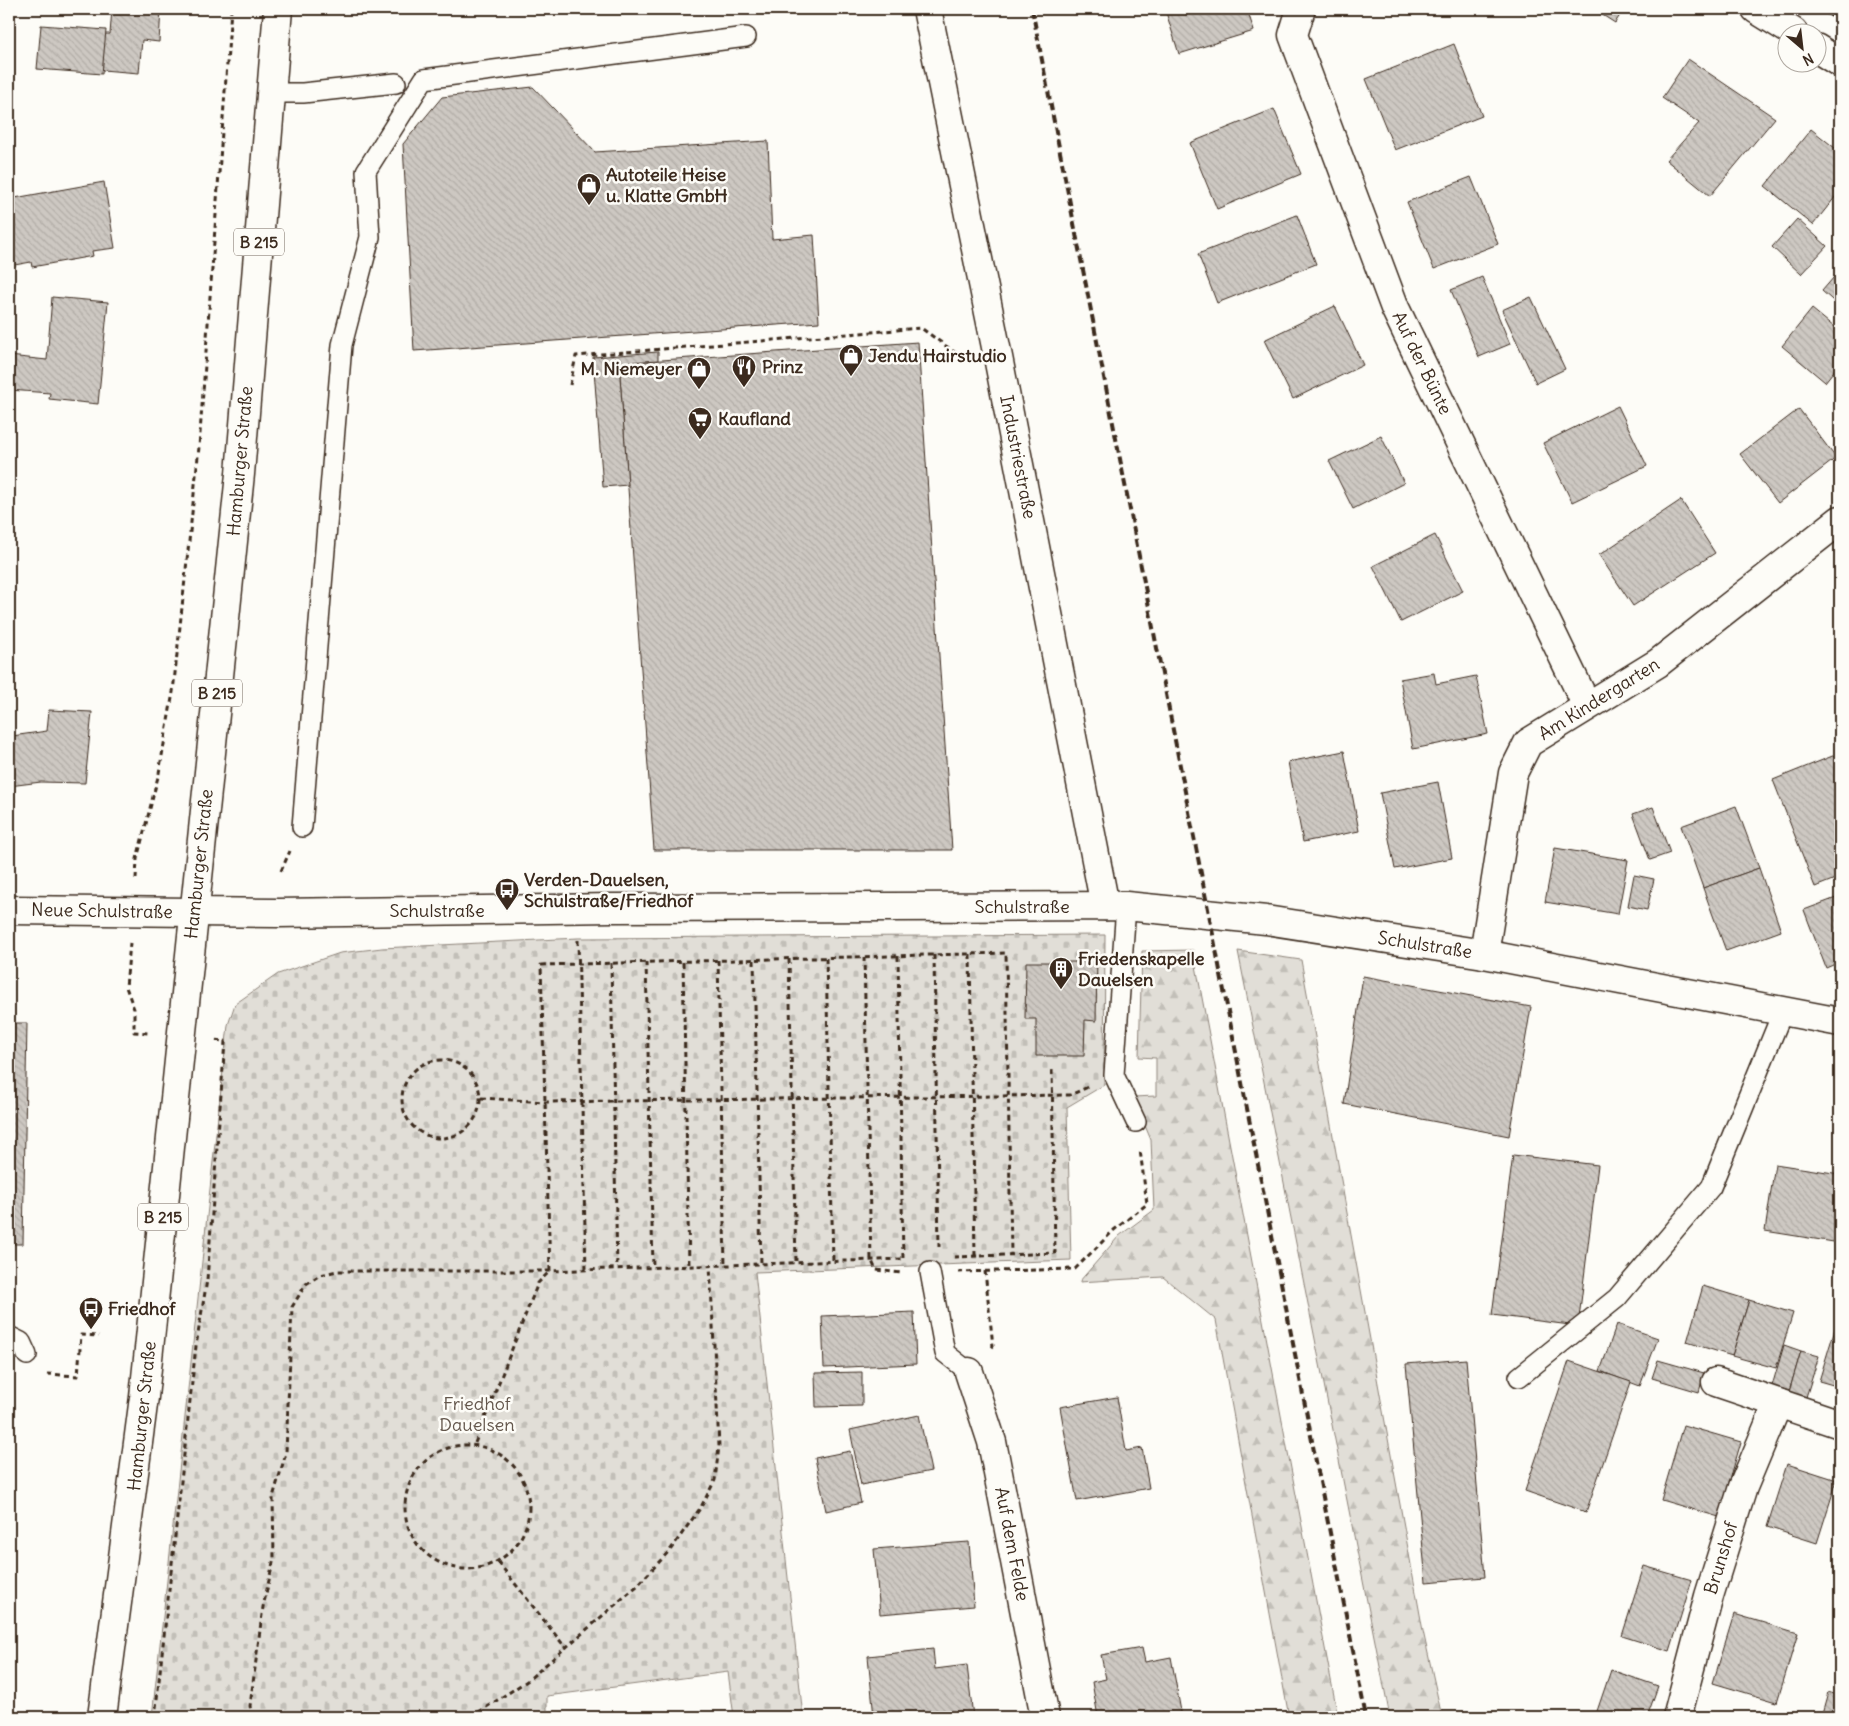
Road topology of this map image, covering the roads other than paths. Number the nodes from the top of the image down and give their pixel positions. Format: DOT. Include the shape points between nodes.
graph roads {
  1 [pos="278,9"];
  2 [pos="927,9"];
  3 [pos="1301,9"];
  4 [pos="1756,9"];
  5 [pos="1776,22"];
  6 [pos="746,37"];
  7 [pos="1826,54"];
  8 [pos="1840,63"];
  9 [pos="396,83"];
  10 [pos="271,93"];
  11 [pos="1840,520"];
  12 [pos="1587,706"];
  13 [pos="302,827"];
  14 [pos="1115,906"];
  15 [pos="9,910"];
  16 [pos="194,913"];
  17 [pos="1484,954"];
  18 [pos="1783,1011"];
  19 [pos="1840,1022"];
  20 [pos="1136,1122"];
  21 [pos="930,1272"];
  22 [pos="9,1336"];
  23 [pos="27,1355"];
  24 [pos="969,1372"];
  25 [pos="1519,1377"];
  26 [pos="1716,1382"];
  27 [pos="1778,1403"];
  28 [pos="1840,1424"];
  29 [pos="102,1717"];
  30 [pos="1045,1717"];
  31 [pos="1677,1717"];
  1 -- 10 [label="street, Hamburger Straße / B 215"];
  2 -- 14 [label="street, Industriestraße"];
  3 -- 12 [label="street, Auf der Bünte" via="1293,35 1395,308"];
  4 -- 5 [label="street"];
  6 -- 13 [label="lane" via="424,79 366,171 370,236 342,345"];
  7 -- 8 [label="street"];
  9 -- 10 [label="lane" via="303,93"];
  10 -- 16 [label="street, Hamburger Straße / B 215" via="243,436"];
  11 -- 12 [label="street, Am Kindergarten" via="1658,662"];
  12 -- 17 [label="street, Am Kindergarten" via="1528,743 1513,773"];
  14 -- 16 [label="street, Schulstraße"];
  14 -- 17 [label="street, Schulstraße" via="1266,920"];
  14 -- 20 [label="lane" via="1114,1075"];
  15 -- 16 [label="street, Neue Schulstraße"];
  16 -- 29 [label="street, Hamburger Straße / B 215" via="133,1498"];
  17 -- 18 [label="street, Schulstraße"];
  18 -- 19 [label="street, Schulstraße"];
  18 -- 25 [label="lane" via="1711,1187 1617,1298"];
  21 -- 24 [label="lane" via="945,1353"];
  22 -- 23 [label="lane" via="21,1342"];
  24 -- 30 [label="street, Auf dem Felde" via="992,1442"];
  26 -- 27 [label="street"];
  27 -- 28 [label="street"];
  27 -- 31 [label="street, Brunshof" via="1743,1487 1709,1596"];
}
